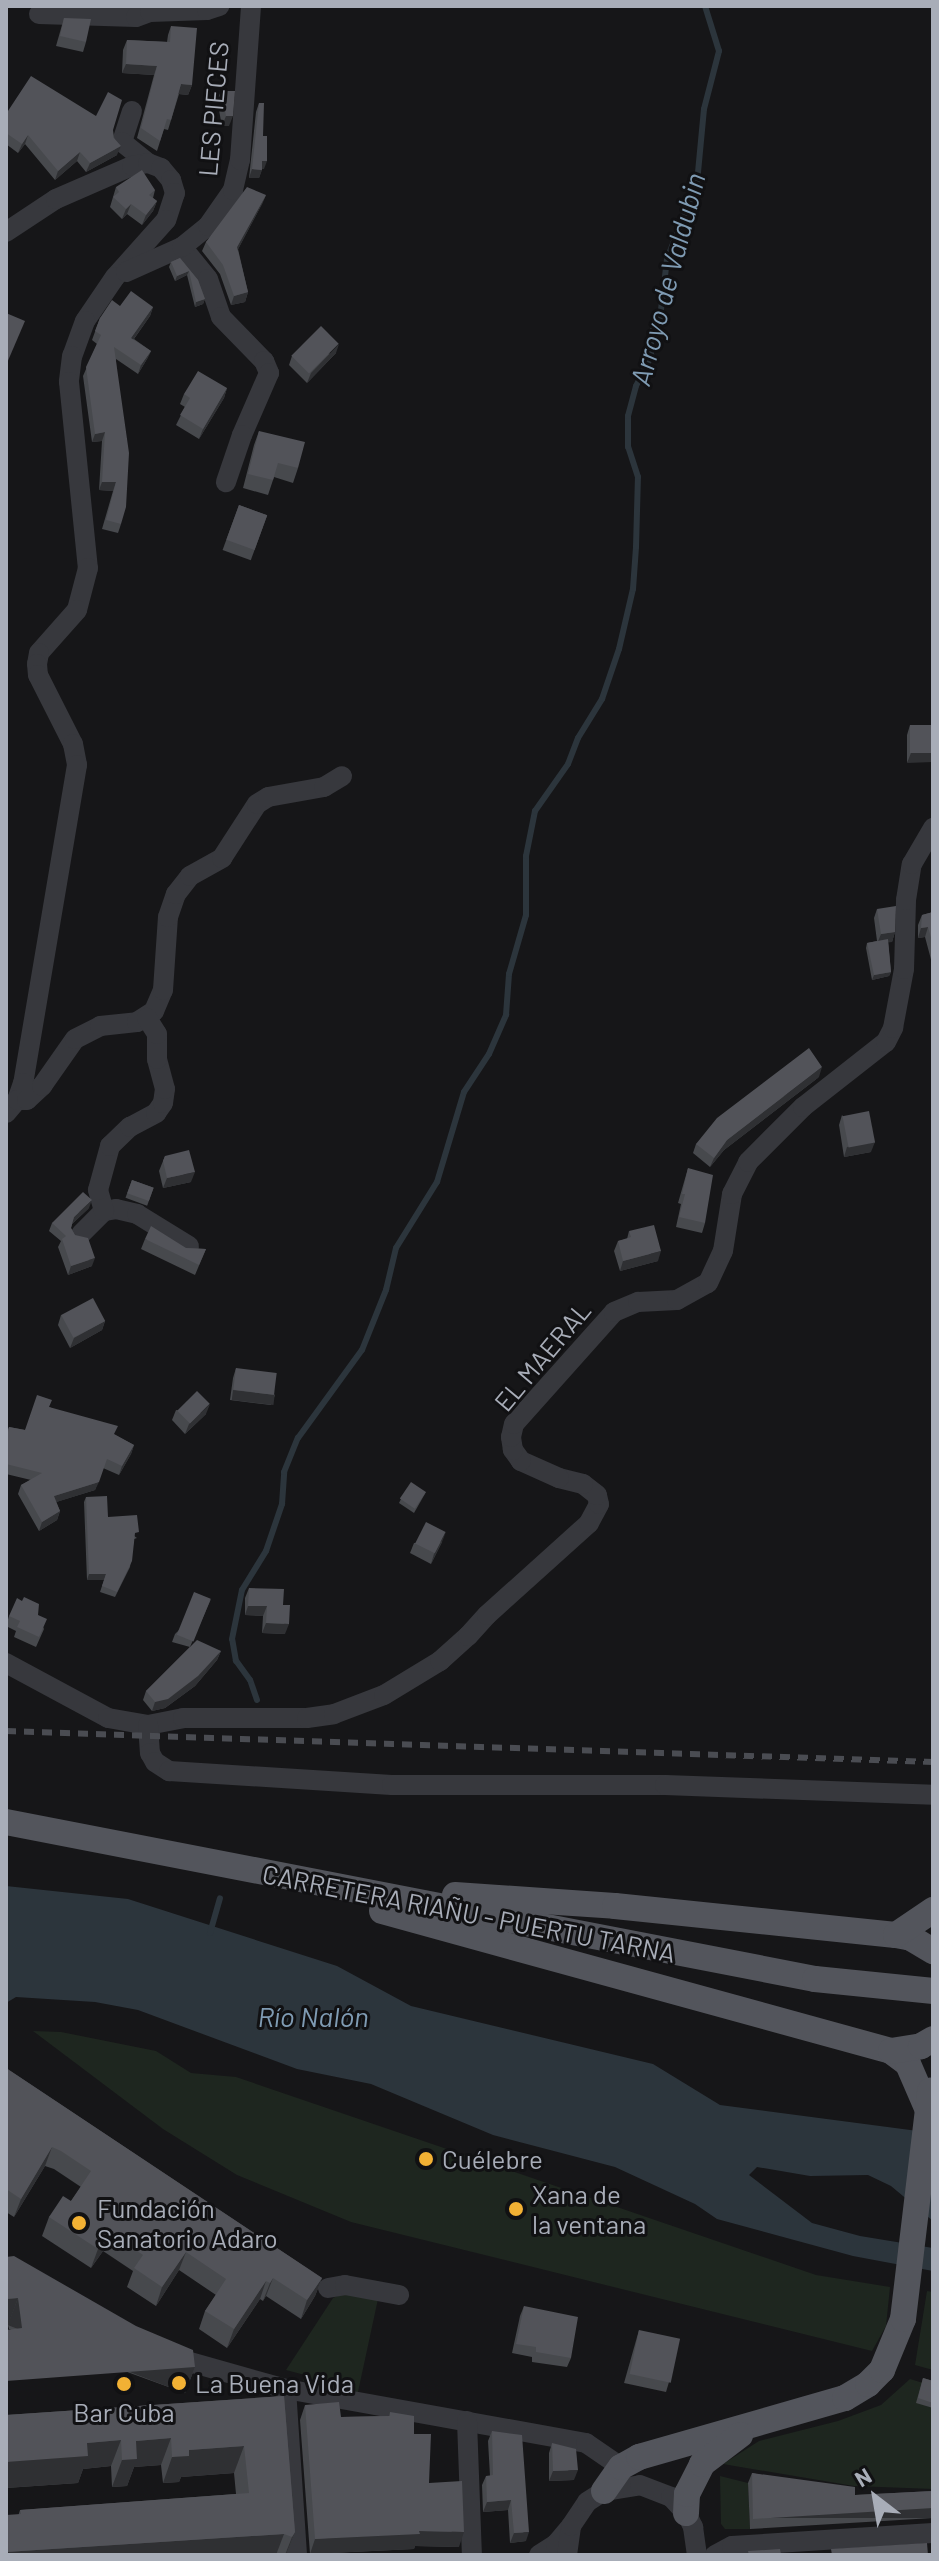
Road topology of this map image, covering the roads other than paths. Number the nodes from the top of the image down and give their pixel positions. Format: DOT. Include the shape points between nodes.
graph roads {
  1 [pos="219,6"];
  2 [pos="251,6"];
  3 [pos="39,14"];
  4 [pos="132,111"];
  5 [pos="148,163"];
  6 [pos="6,232"];
  7 [pos="182,247"];
  8 [pos="115,277"];
  9 [pos="226,482"];
  10 [pos="342,776"];
  11 [pos="933,828"];
  12 [pos="147,1018"];
  13 [pos="12,1107"];
  14 [pos="104,1211"];
  15 [pos="81,1234"];
  16 [pos="189,1246"];
  17 [pos="6,1663"];
  18 [pos="148,1725"];
  19 [pos="933,1795"];
  20 [pos="6,1822"];
  21 [pos="300,1880"];
  22 [pos="367,1893"];
  23 [pos="933,1910"];
  24 [pos="896,1935"];
  25 [pos="933,1951"];
  26 [pos="933,1991"];
  27 [pos="933,2039"];
  28 [pos="891,2051"];
  29 [pos="933,2072"];
  30 [pos="929,2108"];
  31 [pos="328,2288"];
  32 [pos="399,2295"];
  33 [pos="147,2347"];
  34 [pos="275,2399"];
  35 [pos="467,2421"];
  36 [pos="764,2421"];
  37 [pos="621,2467"];
  38 [pos="604,2491"];
  39 [pos="690,2520"];
  40 [pos="571,2526"];
  41 [pos="933,2533"];
  42 [pos="723,2551"];
  43 [pos="297,2555"];
  44 [pos="472,2555"];
  45 [pos="539,2555"];
  46 [pos="567,2555"];
  47 [pos="697,2555"];
  1 -- 3 [label="street, LES PIECES" via="136,17"];
  2 -- 7 [label="street, LES PIECES" via="240,160 233,190 208,226"];
  4 -- 5 [label="street" via="122,142"];
  5 -- 6 [label="street" via="56,199"];
  5 -- 8 [label="street" via="171,180 173,207"];
  7 -- 8 [label="street, LES PIECES"];
  7 -- 9 [label="street" via="211,284 221,317 264,361 269,373"];
  8 -- 13 [label="street" via="85,321 72,356 69,382 88,568 77,610 39,653 37,664 73,744 77,765 23,1083"];
  10 -- 12 [label="street" via="324,787 268,797 257,804 222,858 183,883 168,917 163,990"];
  11 -- 18 [label="street, EL MAERAL" via="912,864 904,969 886,1042 777,1130 748,1162 732,1194 723,1251 708,1283 677,1300 638,1302 614,1312 519,1417 511,1437 521,1461 592,1489 597,1514 440,1661 384,1695 307,1718 183,1718"];
  12 -- 13 [label="street" via="100,1026 75,1039 42,1086"];
  12 -- 14 [label="street" via="157,1034 165,1097 156,1113 110,1146 98,1190"];
  14 -- 15 [label="street"];
  14 -- 16 [label="street" via="137,1214"];
  17 -- 18 [label="street" via="98,1714"];
  18 -- 19 [label="street" via="150,1753 169,1771 392,1785 665,1785"];
  20 -- 21 [label="main road, CARRETERA RIAÑU - PUERTU TARNA"];
  21 -- 22 [label="main road, CARRETERA RIAÑU - PUERTU TARNA"];
  21 -- 28 [label="main road" via="384,1912"];
  22 -- 24 [label="main road" via="615,1906"];
  22 -- 26 [label="main road, CARRETERA RIAÑU - PUERTU TARNA" via="815,1979"];
  23 -- 24 [label="main road"];
  24 -- 25 [label="main road"];
  27 -- 28 [label="main road"];
  28 -- 30 [label="main road" via="908,2064"];
  29 -- 30 [label="main road"];
  30 -- 36 [label="main road" via="905,2302 882,2370 845,2398"];
  31 -- 32 [label="street" via="345,2285"];
  33 -- 34 [label="street"];
  34 -- 35 [label="street"];
  34 -- 43 [label="street"];
  35 -- 37 [label="street" via="586,2443"];
  35 -- 44 [label="street"];
  36 -- 37 [label="main road" via="639,2457"];
  36 -- 39 [label="main road" via="702,2464 687,2494"];
  37 -- 38 [label="main road"];
  38 -- 39 [label="street" via="622,2486 656,2489 671,2497"];
  38 -- 40 [label="street" via="587,2502"];
  39 -- 42 [label="street"];
  39 -- 47 [label="street"];
  40 -- 45 [label="street"];
  40 -- 46 [label="street"];
  41 -- 42 [label="street"];
}
